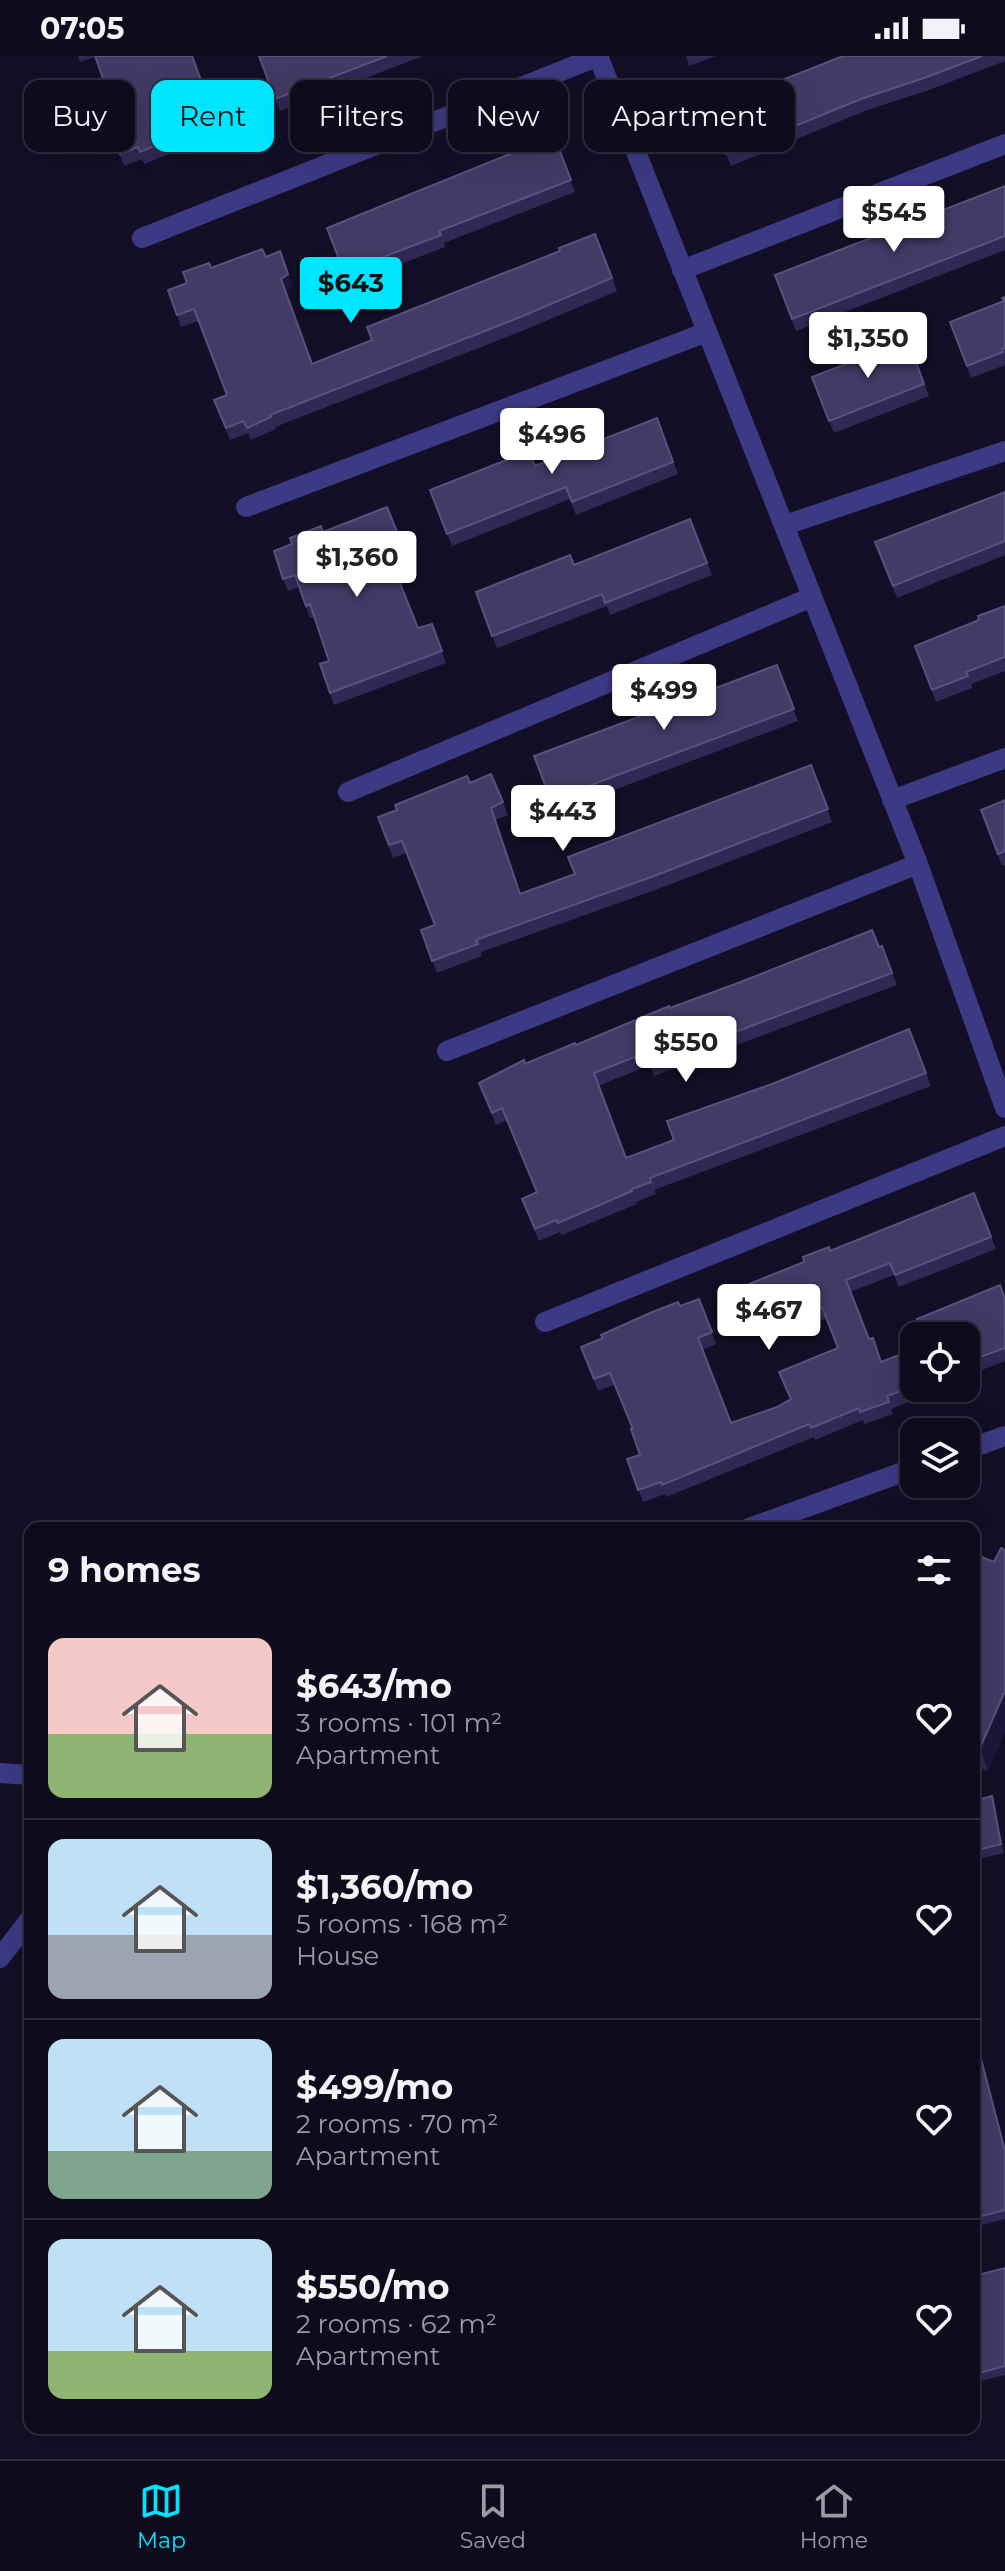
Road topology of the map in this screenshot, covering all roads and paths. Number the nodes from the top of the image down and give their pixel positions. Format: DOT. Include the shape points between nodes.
graph roads {
  1 [pos="598,56"];
  2 [pos="1005,144"];
  3 [pos="142,238"];
  4 [pos="682,270"];
  5 [pos="707,332"];
  6 [pos="1005,451"];
  7 [pos="246,507"];
  8 [pos="785,525"];
  9 [pos="812,597"];
  10 [pos="1005,758"];
  11 [pos="348,792"];
  12 [pos="892,800"];
  13 [pos="918,864"];
  14 [pos="447,1051"];
  15 [pos="1005,1108"];
  16 [pos="1005,1136"];
  17 [pos="545,1322"];
  18 [pos="1005,1436"];
  19 [pos="980,1445"];
  20 [pos="900,1473"];
  21 [pos="766,1522"];
  22 [pos="0,1773"];
  23 [pos="24,1775"];
  24 [pos="24,1927"];
  25 [pos="0,1958"];
  1 -- 3 [label="street"];
  1 -- 4 [label="street"];
  2 -- 4 [label="street"];
  4 -- 5 [label="street"];
  5 -- 7 [label="street"];
  5 -- 8 [label="street"];
  6 -- 8 [label="street"];
  8 -- 9 [label="street"];
  9 -- 11 [label="street"];
  9 -- 12 [label="street"];
  10 -- 12 [label="street"];
  12 -- 13 [label="street"];
  13 -- 14 [label="street"];
  13 -- 15 [label="street"];
  16 -- 17 [label="street"];
  18 -- 19 [label="street"];
  20 -- 21 [label="street"];
  22 -- 23 [label="street"];
  24 -- 25 [label="street"];
}
